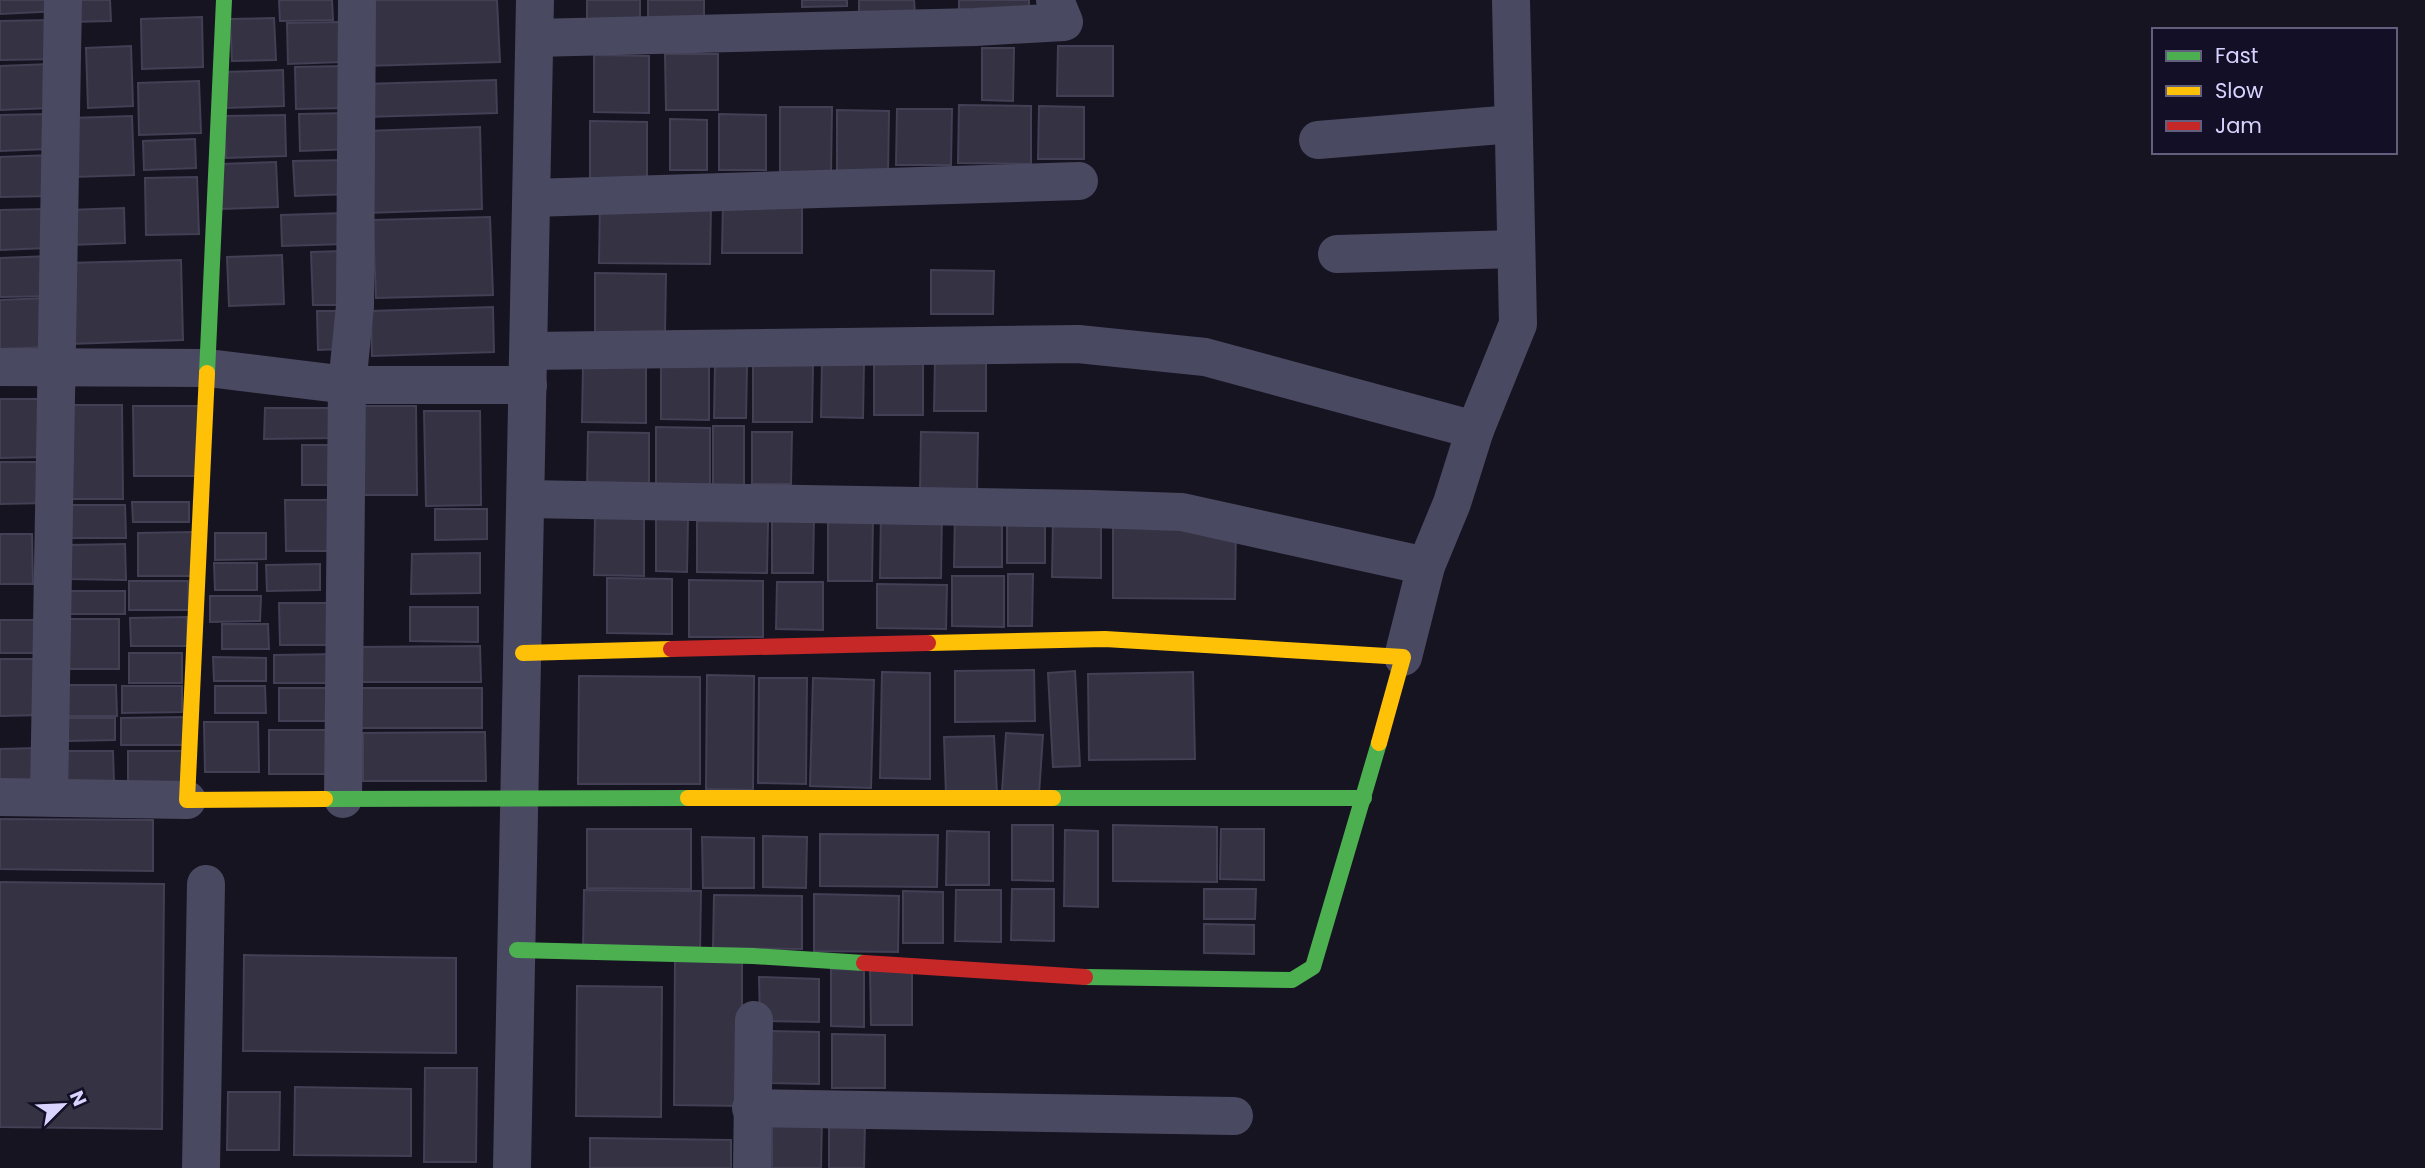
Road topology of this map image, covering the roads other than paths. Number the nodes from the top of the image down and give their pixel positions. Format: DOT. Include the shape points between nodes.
graph roads {
  1 [pos="63,0"];
  2 [pos="225,0"];
  3 [pos="357,0"];
  4 [pos="535,0"];
  5 [pos="1055,0"];
  6 [pos="1511,0"];
  7 [pos="535,38"];
  8 [pos="1513,124"];
  9 [pos="1318,140"];
  10 [pos="1079,181"];
  11 [pos="532,198"];
  12 [pos="1516,249"];
  13 [pos="1336,254"];
  14 [pos="0,367"];
  15 [pos="58,367"];
  16 [pos="208,368"];
  17 [pos="529,368"];
  18 [pos="347,385"];
  19 [pos="1475,430"];
  20 [pos="526,499"];
  21 [pos="1426,566"];
  22 [pos="523,653"];
  23 [pos="1403,657"];
  24 [pos="0,797"];
  25 [pos="49,797"];
  26 [pos="520,797"];
  27 [pos="1364,798"];
  28 [pos="342,799"];
  29 [pos="187,800"];
  30 [pos="206,884"];
  31 [pos="517,950"];
  32 [pos="754,1020"];
  33 [pos="751,1108"];
  34 [pos="1234,1116"];
  35 [pos="201,1168"];
  36 [pos="512,1168"];
  37 [pos="752,1168"];
  1 -- 15 [label="street"];
  2 -- 16 [label="street"];
  3 -- 18 [label="street" via="355,306"];
  4 -- 7 [label="street"];
  5 -- 7 [label="street" via="1065,22"];
  6 -- 8 [label="street"];
  7 -- 11 [label="street"];
  8 -- 9 [label="street"];
  8 -- 12 [label="street"];
  10 -- 11 [label="street"];
  11 -- 17 [label="street"];
  12 -- 13 [label="street"];
  12 -- 19 [label="street" via="1518,324"];
  14 -- 15 [label="street"];
  15 -- 16 [label="street"];
  15 -- 25 [label="street"];
  16 -- 18 [label="street"];
  16 -- 29 [label="street"];
  17 -- 18 [label="street"];
  17 -- 19 [label="street" via="1078,344 1205,357"];
  17 -- 20 [label="street"];
  18 -- 28 [label="street"];
  19 -- 21 [label="street"];
  20 -- 21 [label="street" via="1182,512"];
  20 -- 22 [label="street"];
  21 -- 23 [label="street"];
  22 -- 23 [label="street" via="1105,639"];
  22 -- 26 [label="street"];
  23 -- 27 [label="street"];
  24 -- 25 [label="street"];
  25 -- 29 [label="street"];
  26 -- 27 [label="street"];
  26 -- 28 [label="street"];
  26 -- 31 [label="street"];
  27 -- 31 [label="street" via="1313,967 1292,980 1112,979 753,956"];
  28 -- 29 [label="street"];
  30 -- 35 [label="street"];
  31 -- 36 [label="street"];
  32 -- 33 [label="street"];
  33 -- 34 [label="street"];
  33 -- 37 [label="street"];
}
